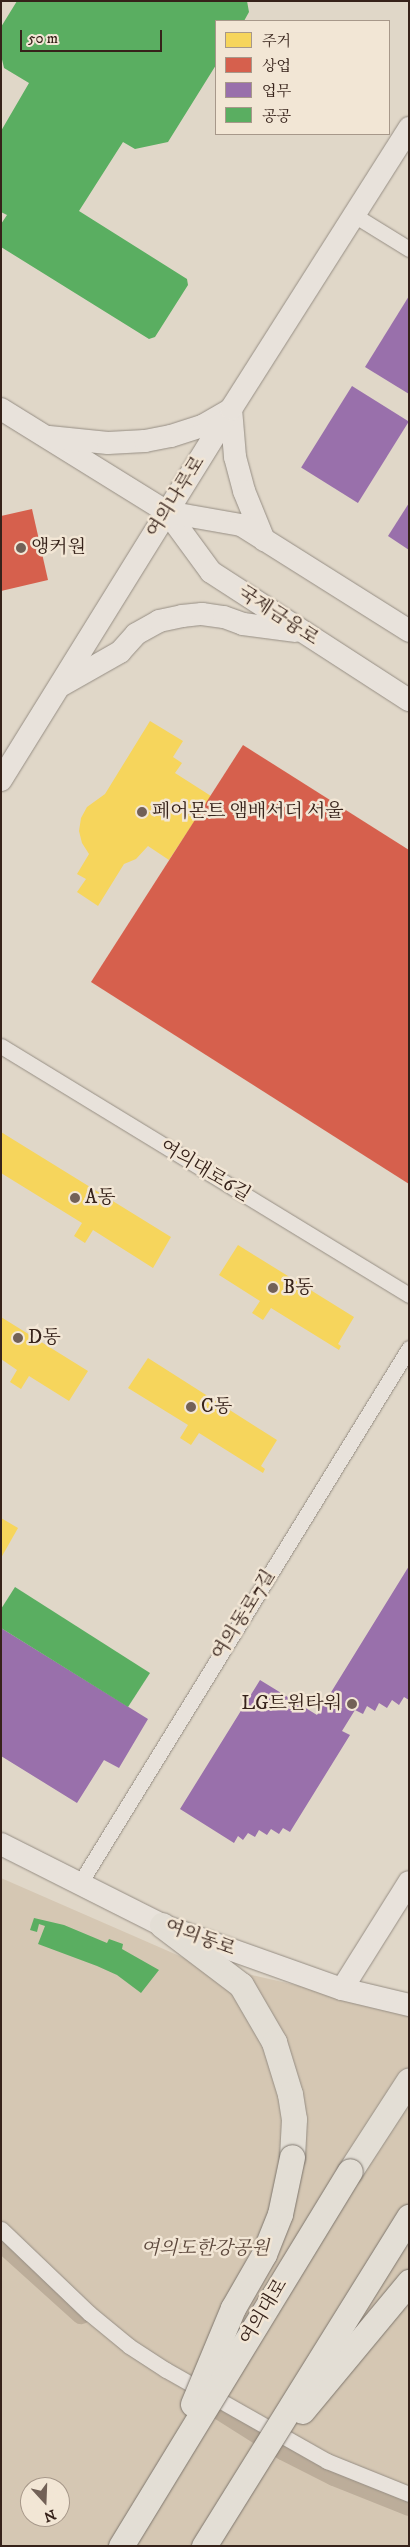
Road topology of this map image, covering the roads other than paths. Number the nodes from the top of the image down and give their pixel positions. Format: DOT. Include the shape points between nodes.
graph roads {
  1 [pos="409,128"];
  2 [pos="354,215"];
  3 [pos="409,249"];
  4 [pos="1,409"];
  5 [pos="230,409"];
  6 [pos="46,437"];
  7 [pos="167,512"];
  8 [pos="264,540"];
  9 [pos="409,631"];
  10 [pos="302,632"];
  11 [pos="61,685"];
  12 [pos="409,700"];
  13 [pos="1,780"];
  14 [pos="1,1046"];
  15 [pos="409,1295"];
  16 [pos="409,1348"];
  17 [pos="1,1844"];
  18 [pos="409,1882"];
  19 [pos="80,1883"];
  20 [pos="162,1925"];
  21 [pos="342,1989"];
  22 [pos="409,2005"];
  23 [pos="409,2080"];
  24 [pos="409,2217"];
  25 [pos="1,2230"];
  26 [pos="409,2282"];
  27 [pos="164,2476"];
  28 [pos="243,2482"];
  29 [pos="409,2494"];
  30 [pos="121,2546"];
  31 [pos="204,2546"];
  1 -- 2 [label="street, 여의나루로"];
  2 -- 3 [label="street"];
  2 -- 5 [label="street, 여의나루로"];
  4 -- 6 [label="street, 국제금융로"];
  5 -- 6 [label="street" via="204,425 145,442 108,443"];
  5 -- 7 [label="street, 여의나루로"];
  5 -- 8 [label="street" via="235,457 244,491"];
  6 -- 7 [label="street, 국제금융로"];
  7 -- 8 [label="street, 국제금융로" via="241,526"];
  7 -- 10 [label="street, 국제금융로" via="211,572"];
  7 -- 11 [label="street, 여의나루로"];
  8 -- 9 [label="street, 국제금융로"];
  10 -- 11 [label="street" via="243,624 210,615 182,616 159,622 136,634 120,652"];
  10 -- 12 [label="street, 국제금융로"];
  11 -- 13 [label="street, 여의나루로"];
  14 -- 15 [label="street, 여의대로6길"];
  16 -- 19 [label="street, 여의동로7길"];
  17 -- 19 [label="street, 여의동로"];
  18 -- 21 [label="street"];
  19 -- 20 [label="street, 여의동로"];
  20 -- 21 [label="street, 여의동로"];
  20 -- 27 [label="main road, bridge" via="241,1985 274,2042 294,2119 292,2157 280,2214 264,2254 233,2308"];
  21 -- 22 [label="street, 여의동로"];
  23 -- 27 [label="main road, 여의대로, bridge"];
  24 -- 28 [label="main road, bridge"];
  25 -- 29 [label="street" via="88,2314 166,2370 327,2460"];
  26 -- 28 [label="main road, bridge"];
  27 -- 30 [label="main road, 여의대로, bridge"];
  28 -- 31 [label="main road, bridge"];
}
